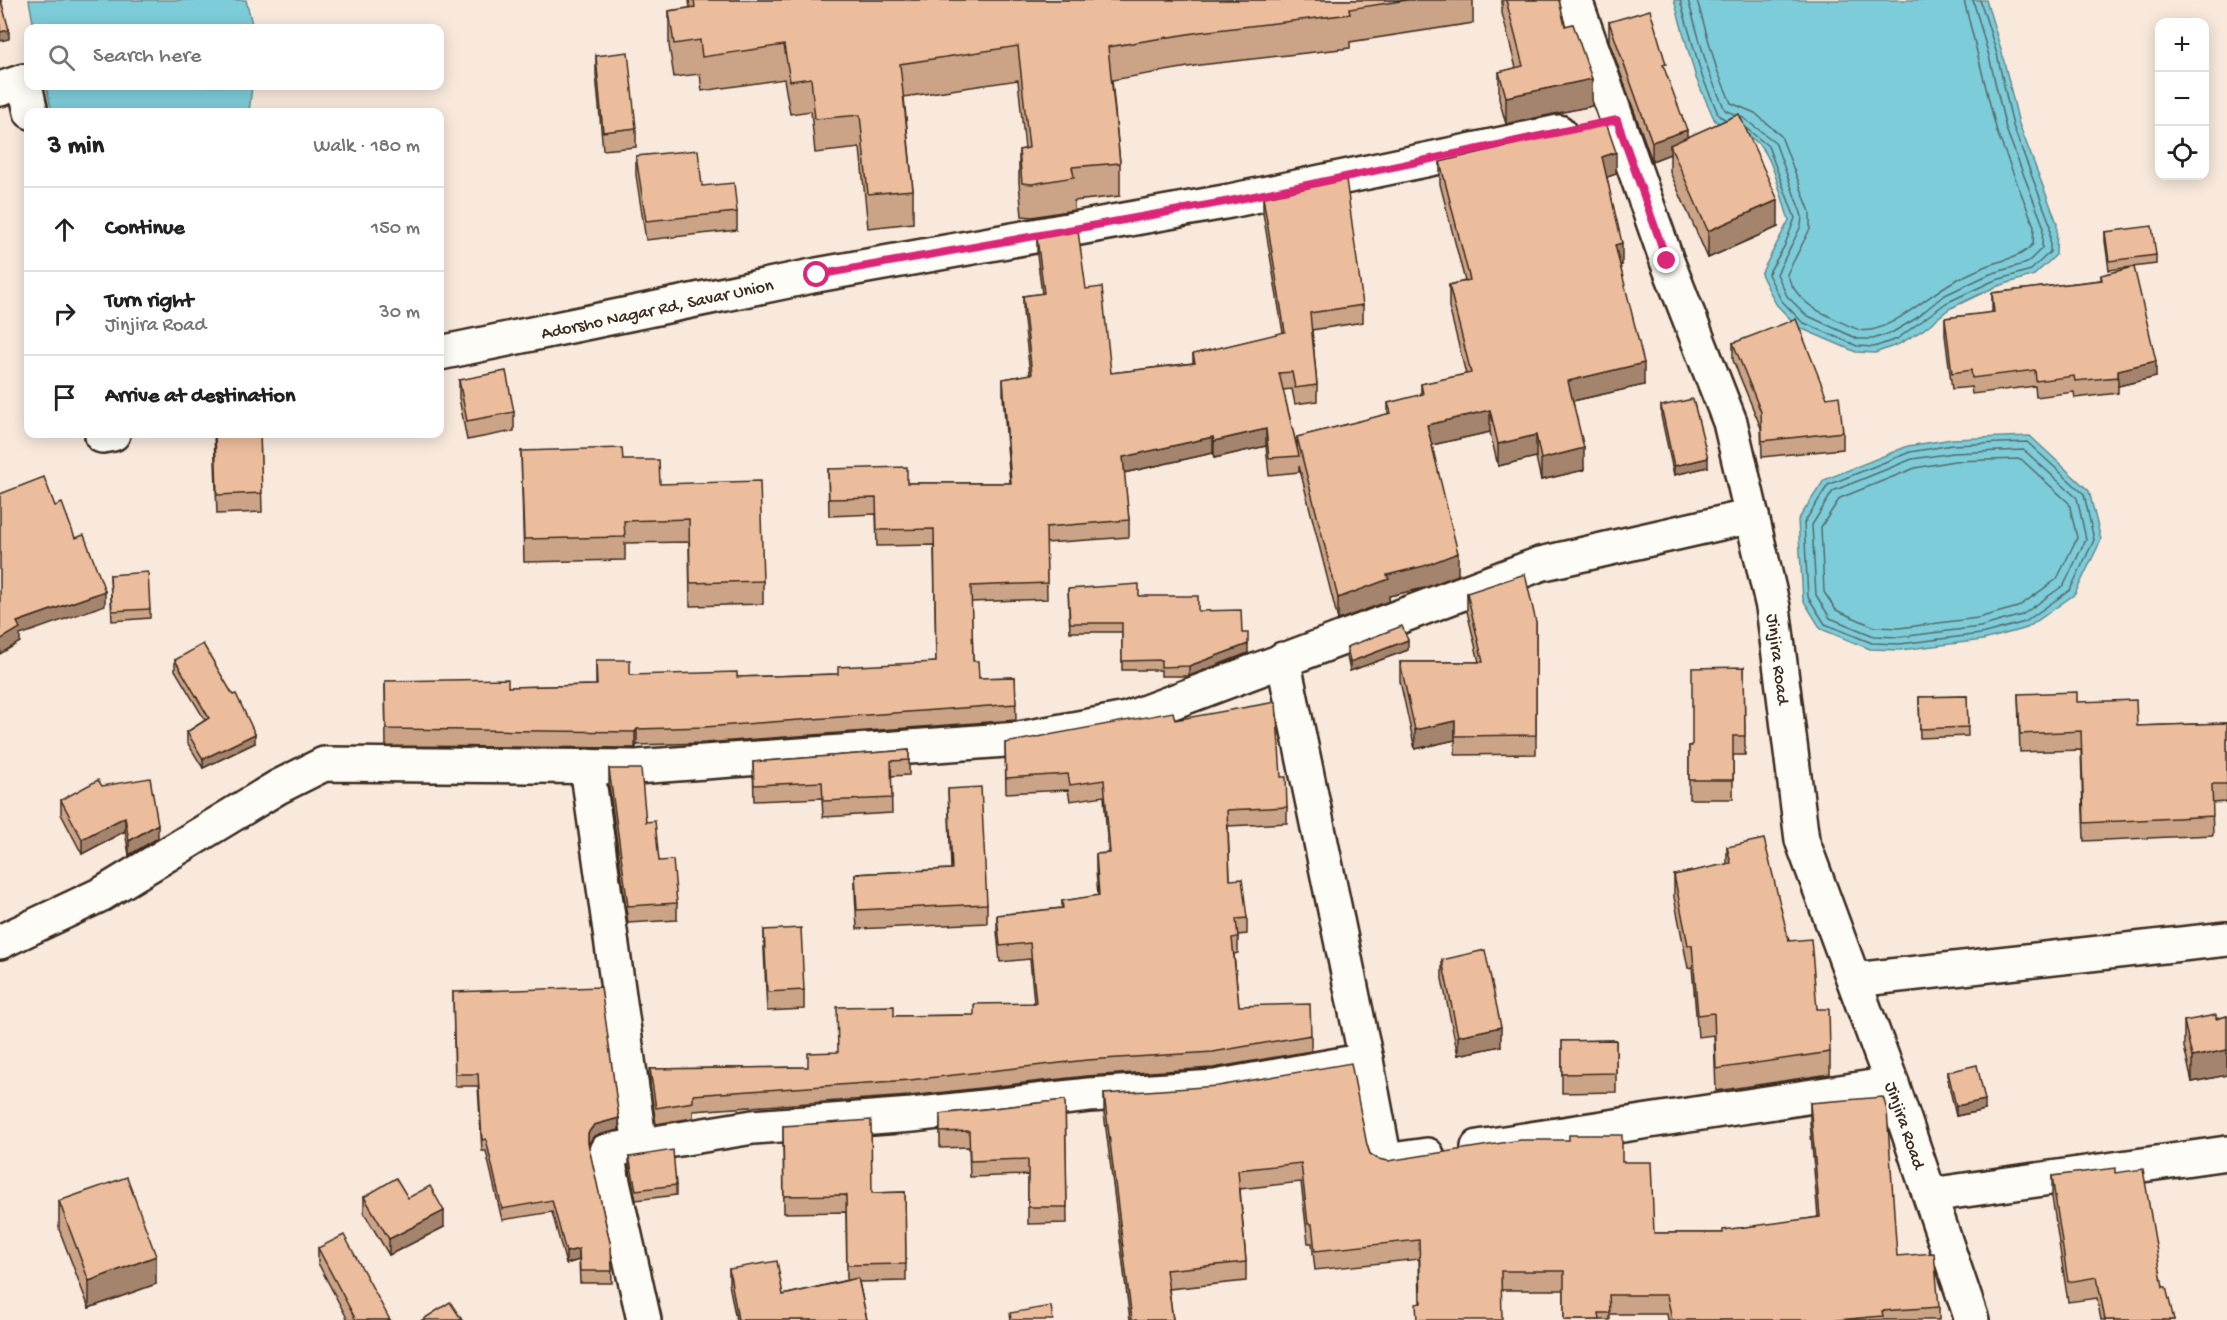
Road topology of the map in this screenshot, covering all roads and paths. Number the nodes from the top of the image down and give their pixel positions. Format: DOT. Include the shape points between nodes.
graph roads {
  1 [pos="1575,0"];
  2 [pos="24,81"];
  3 [pos="0,89"];
  4 [pos="26,90"];
  5 [pos="30,108"];
  6 [pos="1617,120"];
  7 [pos="444,352"];
  8 [pos="1752,516"];
  9 [pos="1282,659"];
  10 [pos="587,766"];
  11 [pos="2227,939"];
  12 [pos="0,942"];
  13 [pos="1854,980"];
  14 [pos="1366,1060"];
  15 [pos="1892,1083"];
  16 [pos="640,1146"];
  17 [pos="2227,1153"];
  18 [pos="1930,1195"];
  19 [pos="644,1320"];
  20 [pos="1972,1320"];
  1 -- 6 [label="street, Jinjira Road"];
  2 -- 3 [label="street"];
  4 -- 5 [label="street"];
  6 -- 7 [label="street, Adorsho Nagar Rd, Savar Union" via="1230,201 817,275"];
  6 -- 8 [label="street, Jinjira Road" via="1730,422"];
  8 -- 9 [label="street" via="1540,564"];
  8 -- 13 [label="street, Jinjira Road" via="1773,607 1802,840"];
  9 -- 10 [label="street" via="1127,719 1019,739 636,767"];
  9 -- 14 [label="street"];
  10 -- 12 [label="street" via="324,764 278,787 102,894"];
  10 -- 16 [label="street"];
  11 -- 13 [label="street"];
  13 -- 15 [label="street, Jinjira Road"];
  14 -- 15 [label="street" via="1385,1161"];
  14 -- 16 [label="street" via="1215,1087 753,1127"];
  15 -- 18 [label="street, Jinjira Road"];
  16 -- 19 [label="street" via="606,1152"];
  17 -- 18 [label="street"];
  18 -- 20 [label="street, Jinjira Road"];
}
